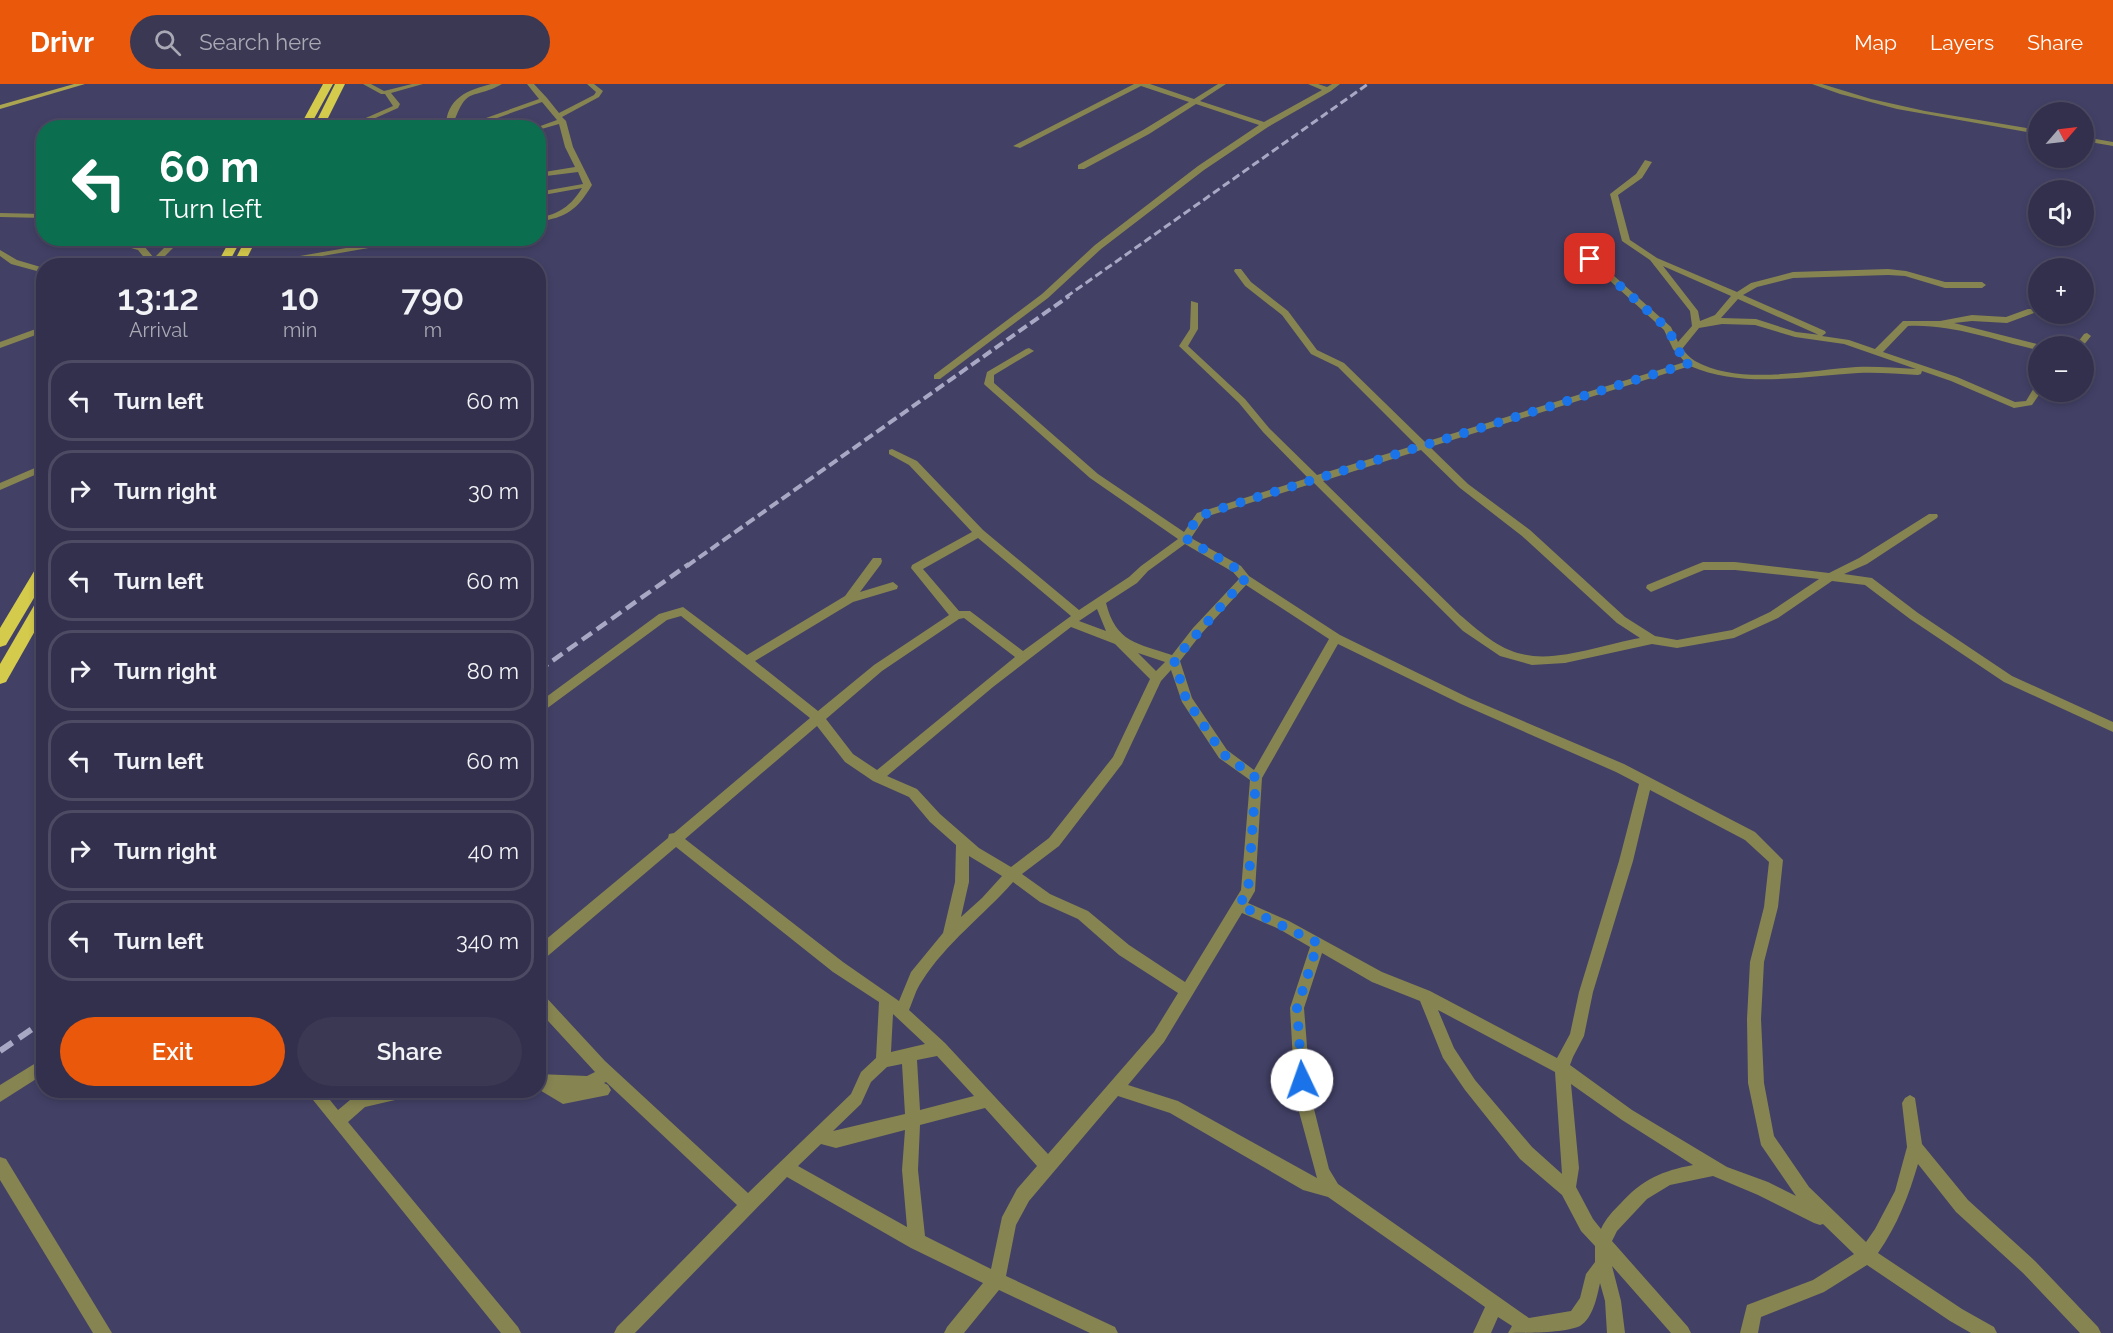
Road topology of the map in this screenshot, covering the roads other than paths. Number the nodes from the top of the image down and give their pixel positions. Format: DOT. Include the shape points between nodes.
graph roads {
  1 [pos="67,84"];
  2 [pos="82,84"];
  3 [pos="328,84"];
  4 [pos="340,84"];
  5 [pos="366,84"];
  6 [pos="420,84"];
  7 [pos="499,84"];
  8 [pos="530,84"];
  9 [pos="590,84"];
  10 [pos="1141,84"];
  11 [pos="1223,84"];
  12 [pos="1311,84"];
  13 [pos="1337,84"];
  14 [pos="1815,84"];
  15 [pos="1329,90"];
  16 [pos="387,92"];
  17 [pos="545,99"];
  18 [pos="1194,102"];
  19 [pos="0,104"];
  20 [pos="560,118"];
  21 [pos="308,120"];
  22 [pos="322,120"];
  23 [pos="365,120"];
  24 [pos="451,120"];
  25 [pos="483,120"];
  26 [pos="546,124"];
  27 [pos="1265,125"];
  28 [pos="2028,130"];
  29 [pos="2094,141"];
  30 [pos="2113,144"];
  31 [pos="1017,146"];
  32 [pos="1648,162"];
  33 [pos="1081,167"];
  34 [pos="580,169"];
  35 [pos="546,175"];
  36 [pos="588,185"];
  37 [pos="546,193"];
  38 [pos="0,215"];
  39 [pos="36,216"];
  40 [pos="546,218"];
  41 [pos="133,246"];
  42 [pos="172,246"];
  43 [pos="367,246"];
  44 [pos="0,252"];
  45 [pos="150,258"];
  46 [pos="161,258"];
  47 [pos="294,258"];
  48 [pos="1653,258"];
  49 [pos="1590,259"];
  50 [pos="14,262"];
  51 [pos="0,268"];
  52 [pos="36,269"];
  53 [pos="1238,271"];
  54 [pos="1982,285"];
  55 [pos="1736,296"];
  56 [pos="1194,303"];
  57 [pos="2028,312"];
  58 [pos="1940,323"];
  59 [pos="1696,326"];
  60 [pos="36,332"];
  61 [pos="1846,342"];
  62 [pos="0,345"];
  63 [pos="2028,345"];
  64 [pos="1677,349"];
  65 [pos="1029,351"];
  66 [pos="1876,353"];
  67 [pos="1690,363"];
  68 [pos="1935,373"];
  69 [pos="937,377"];
  70 [pos="2030,402"];
  71 [pos="1422,446"];
  72 [pos="892,452"];
  73 [pos="36,471"];
  74 [pos="1316,479"];
  75 [pos="0,487"];
  76 [pos="1933,516"];
  77 [pos="979,533"];
  78 [pos="1185,538"];
  79 [pos="877,561"];
  80 [pos="1833,575"];
  81 [pos="1245,579"];
  82 [pos="36,580"];
  83 [pos="892,586"];
  84 [pos="1651,588"];
  85 [pos="849,599"];
  86 [pos="1100,602"];
  87 [pos="36,615"];
  88 [pos="956,616"];
  89 [pos="1074,620"];
  90 [pos="1336,638"];
  91 [pos="1652,640"];
  92 [pos="0,641"];
  93 [pos="1119,641"];
  94 [pos="1024,658"];
  95 [pos="1174,660"];
  96 [pos="746,661"];
  97 [pos="0,678"];
  98 [pos="1156,678"];
  99 [pos="546,704"];
  100 [pos="818,718"];
  101 [pos="2113,727"];
  102 [pos="877,777"];
  103 [pos="1256,778"];
  104 [pos="1646,781"];
  105 [pos="674,838"];
  106 [pos="963,842"];
  107 [pos="1012,874"];
  108 [pos="1239,905"];
  109 [pos="950,935"];
  110 [pos="1318,943"];
  111 [pos="546,948"];
  112 [pos="1187,991"];
  113 [pos="1425,996"];
  114 [pos="886,999"];
  115 [pos="546,1007"];
  116 [pos="901,1012"];
  117 [pos="940,1048"];
  118 [pos="909,1055"];
  119 [pos="884,1061"];
  120 [pos="1562,1068"];
  121 [pos="36,1070"];
  122 [pos="608,1073"];
  123 [pos="546,1081"];
  124 [pos="546,1085"];
  125 [pos="1115,1088"];
  126 [pos="603,1090"];
  127 [pos="0,1094"];
  128 [pos="319,1098"];
  129 [pos="364,1098"];
  130 [pos="988,1100"];
  131 [pos="1910,1103"];
  132 [pos="913,1118"];
  133 [pos="338,1120"];
  134 [pos="818,1135"];
  135 [pos="1915,1147"];
  136 [pos="0,1165"];
  137 [pos="1048,1166"];
  138 [pos="785,1167"];
  139 [pos="1714,1168"];
  140 [pos="1568,1189"];
  141 [pos="1332,1190"];
  142 [pos="748,1204"];
  143 [pos="917,1242"];
  144 [pos="1603,1244"];
  145 [pos="1867,1255"];
  146 [pos="1604,1264"];
  147 [pos="997,1279"];
  148 [pos="1495,1304"];
  149 [pos="1528,1331"];
  150 [pos="104,1333"];
  151 [pos="512,1333"];
  152 [pos="623,1333"];
  153 [pos="953,1333"];
  154 [pos="1109,1333"];
  155 [pos="1482,1333"];
  156 [pos="1616,1333"];
  157 [pos="1682,1333"];
  158 [pos="1749,1333"];
  159 [pos="1988,1333"];
  160 [pos="2092,1333"];
  1 -- 19 [label="main road"];
  2 -- 19 [label="main road"];
  3 -- 21 [label="highway"];
  4 -- 22 [label="highway"];
  5 -- 16 [label="street"];
  6 -- 16 [label="street"];
  7 -- 24 [label="street" via="457,99"];
  8 -- 17 [label="street"];
  9 -- 20 [label="street" via="600,91 597,96"];
  10 -- 18 [label="street"];
  10 -- 31 [label="street"];
  11 -- 18 [label="street"];
  12 -- 15 [label="street"];
  13 -- 15 [label="street"];
  14 -- 28 [label="street" via="1901,109"];
  15 -- 27 [label="street"];
  16 -- 23 [label="street" via="396,107"];
  17 -- 20 [label="street"];
  17 -- 25 [label="street"];
  18 -- 27 [label="street"];
  18 -- 33 [label="street"];
  20 -- 26 [label="street"];
  20 -- 34 [label="street"];
  27 -- 69 [label="street" via="1201,168 1098,247 1045,296"];
  29 -- 30 [label="street"];
  32 -- 48 [label="street" via="1639,176 1614,194 1626,242"];
  34 -- 35 [label="street"];
  34 -- 36 [label="street"];
  36 -- 37 [label="street"];
  36 -- 40 [label="street" via="570,210"];
  38 -- 39 [label="street"];
  41 -- 45 [label="street" via="141,248"];
  42 -- 46 [label="street"];
  43 -- 47 [label="street"];
  44 -- 50 [label="street"];
  48 -- 55 [label="street"];
  48 -- 59 [label="street" via="1694,311"];
  49 -- 64 [label="street" via="1668,329"];
  50 -- 51 [label="street"];
  50 -- 52 [label="street"];
  53 -- 71 [label="street" via="1248,284 1285,313 1314,352 1341,365"];
  54 -- 55 [label="street" via="1945,285 1888,272 1827,272 1767,280"];
  55 -- 59 [label="street" via="1718,317"];
  55 -- 61 [label="street"];
  56 -- 74 [label="street" via="1194,329 1183,346"];
  57 -- 58 [label="street" via="2007,320 1972,318"];
  58 -- 63 [label="street"];
  58 -- 66 [label="street" via="1906,322"];
  59 -- 61 [label="street" via="1722,321 1756,322 1795,334"];
  59 -- 64 [label="street"];
  60 -- 62 [label="street"];
  61 -- 66 [label="street"];
  64 -- 67 [label="street"];
  65 -- 78 [label="street" via="990,374 989,384 1094,476"];
  66 -- 68 [label="street"];
  67 -- 68 [label="street" via="1722,372 1767,377 1858,370"];
  67 -- 71 [label="street"];
  68 -- 70 [label="street" via="2014,405"];
  71 -- 74 [label="street"];
  71 -- 91 [label="street" via="1464,486 1526,533 1622,621"];
  72 -- 77 [label="street" via="913,463"];
  73 -- 75 [label="street"];
  74 -- 78 [label="street" via="1201,515 1191,523"];
  74 -- 91 [label="street" via="1457,620 1518,659 1597,653 1624,643"];
  76 -- 80 [label="street" via="1863,561"];
  77 -- 88 [label="street" via="916,568"];
  77 -- 89 [label="street"];
  78 -- 81 [label="street" via="1237,569"];
  78 -- 86 [label="street"];
  79 -- 85 [label="street"];
  80 -- 84 [label="street" via="1703,566"];
  80 -- 91 [label="street" via="1774,615 1734,634 1677,644"];
  80 -- 101 [label="street" via="1868,581 2008,679"];
  81 -- 90 [label="street"];
  81 -- 95 [label="street"];
  82 -- 92 [label="highway"];
  83 -- 85 [label="street"];
  85 -- 96 [label="street"];
  86 -- 89 [label="street"];
  86 -- 93 [label="street" via="1104,622"];
  87 -- 97 [label="highway"];
  88 -- 94 [label="street" via="966,614"];
  88 -- 100 [label="street" via="878,668"];
  89 -- 93 [label="street"];
  89 -- 94 [label="street"];
  90 -- 103 [label="street"];
  90 -- 104 [label="street" via="1465,701"];
  93 -- 95 [label="street"];
  93 -- 98 [label="street"];
  94 -- 102 [label="street"];
  95 -- 98 [label="street"];
  95 -- 103 [label="street" via="1186,699 1223,754"];
  96 -- 99 [label="street" via="683,611 674,612"];
  96 -- 100 [label="street"];
  98 -- 107 [label="street" via="1118,760 1054,842"];
  100 -- 102 [label="street" via="849,758"];
  100 -- 105 [label="street"];
  102 -- 106 [label="street" via="913,793"];
  103 -- 108 [label="street" via="1248,891"];
  104 -- 120 [label="street" via="1577,1036"];
  104 -- 145 [label="street" via="1750,836 1776,860 1771,908 1757,962 1754,1019 1756,1083 1767,1139 1803,1193"];
  105 -- 111 [label="street"];
  105 -- 114 [label="street" via="838,967"];
  106 -- 107 [label="street"];
  106 -- 109 [label="street" via="962,882"];
  107 -- 109 [label="street"];
  107 -- 112 [label="street" via="1045,898 1083,915 1124,950"];
  108 -- 110 [label="street"];
  108 -- 112 [label="street"];
  109 -- 116 [label="street" via="916,977"];
  110 -- 113 [label="street" via="1377,977"];
  110 -- 141 [label="street" via="1297,1008 1303,1097 1322,1172"];
  112 -- 125 [label="street" via="1159,1037"];
  113 -- 120 [label="street"];
  113 -- 140 [label="street" via="1448,1053 1470,1085 1526,1153"];
  114 -- 116 [label="street"];
  114 -- 119 [label="street"];
  115 -- 122 [label="street"];
  116 -- 117 [label="street"];
  117 -- 118 [label="street"];
  117 -- 130 [label="street"];
  118 -- 119 [label="street"];
  118 -- 132 [label="street"];
  119 -- 134 [label="street" via="866,1077 856,1099"];
  120 -- 139 [label="street" via="1627,1115"];
  120 -- 140 [label="street" via="1571,1168"];
  121 -- 127 [label="street"];
  122 -- 123 [label="street" via="588,1084"];
  122 -- 142 [label="street"];
  124 -- 126 [label="street" via="563,1096"];
  125 -- 137 [label="street"];
  125 -- 141 [label="street" via="1173,1106 1309,1184"];
  128 -- 133 [label="street"];
  129 -- 133 [label="street"];
  130 -- 132 [label="street"];
  130 -- 137 [label="street"];
  131 -- 135 [label="street"];
  132 -- 134 [label="street" via="836,1140"];
  132 -- 143 [label="street" via="910,1170"];
  133 -- 151 [label="street"];
  134 -- 138 [label="street"];
  135 -- 145 [label="street" via="1902,1193"];
  135 -- 160 [label="street" via="1962,1206 2029,1267"];
  136 -- 150 [label="street"];
  137 -- 147 [label="street" via="1023,1195 1008,1223"];
  138 -- 142 [label="street"];
  138 -- 143 [label="street"];
  139 -- 144 [label="street" via="1668,1178 1641,1193 1611,1225"];
  139 -- 145 [label="street" via="1815,1212"];
  140 -- 144 [label="street" via="1587,1225"];
  141 -- 148 [label="street"];
  142 -- 152 [label="street"];
  143 -- 147 [label="street"];
  144 -- 146 [label="street"];
  144 -- 157 [label="street"];
  145 -- 158 [label="street" via="1818,1286 1753,1311"];
  145 -- 159 [label="street"];
  146 -- 149 [label="street" via="1592,1280 1588,1301 1576,1319"];
  146 -- 156 [label="street"];
  147 -- 153 [label="street"];
  147 -- 154 [label="street"];
  148 -- 149 [label="street"];
  148 -- 155 [label="street"];
}
